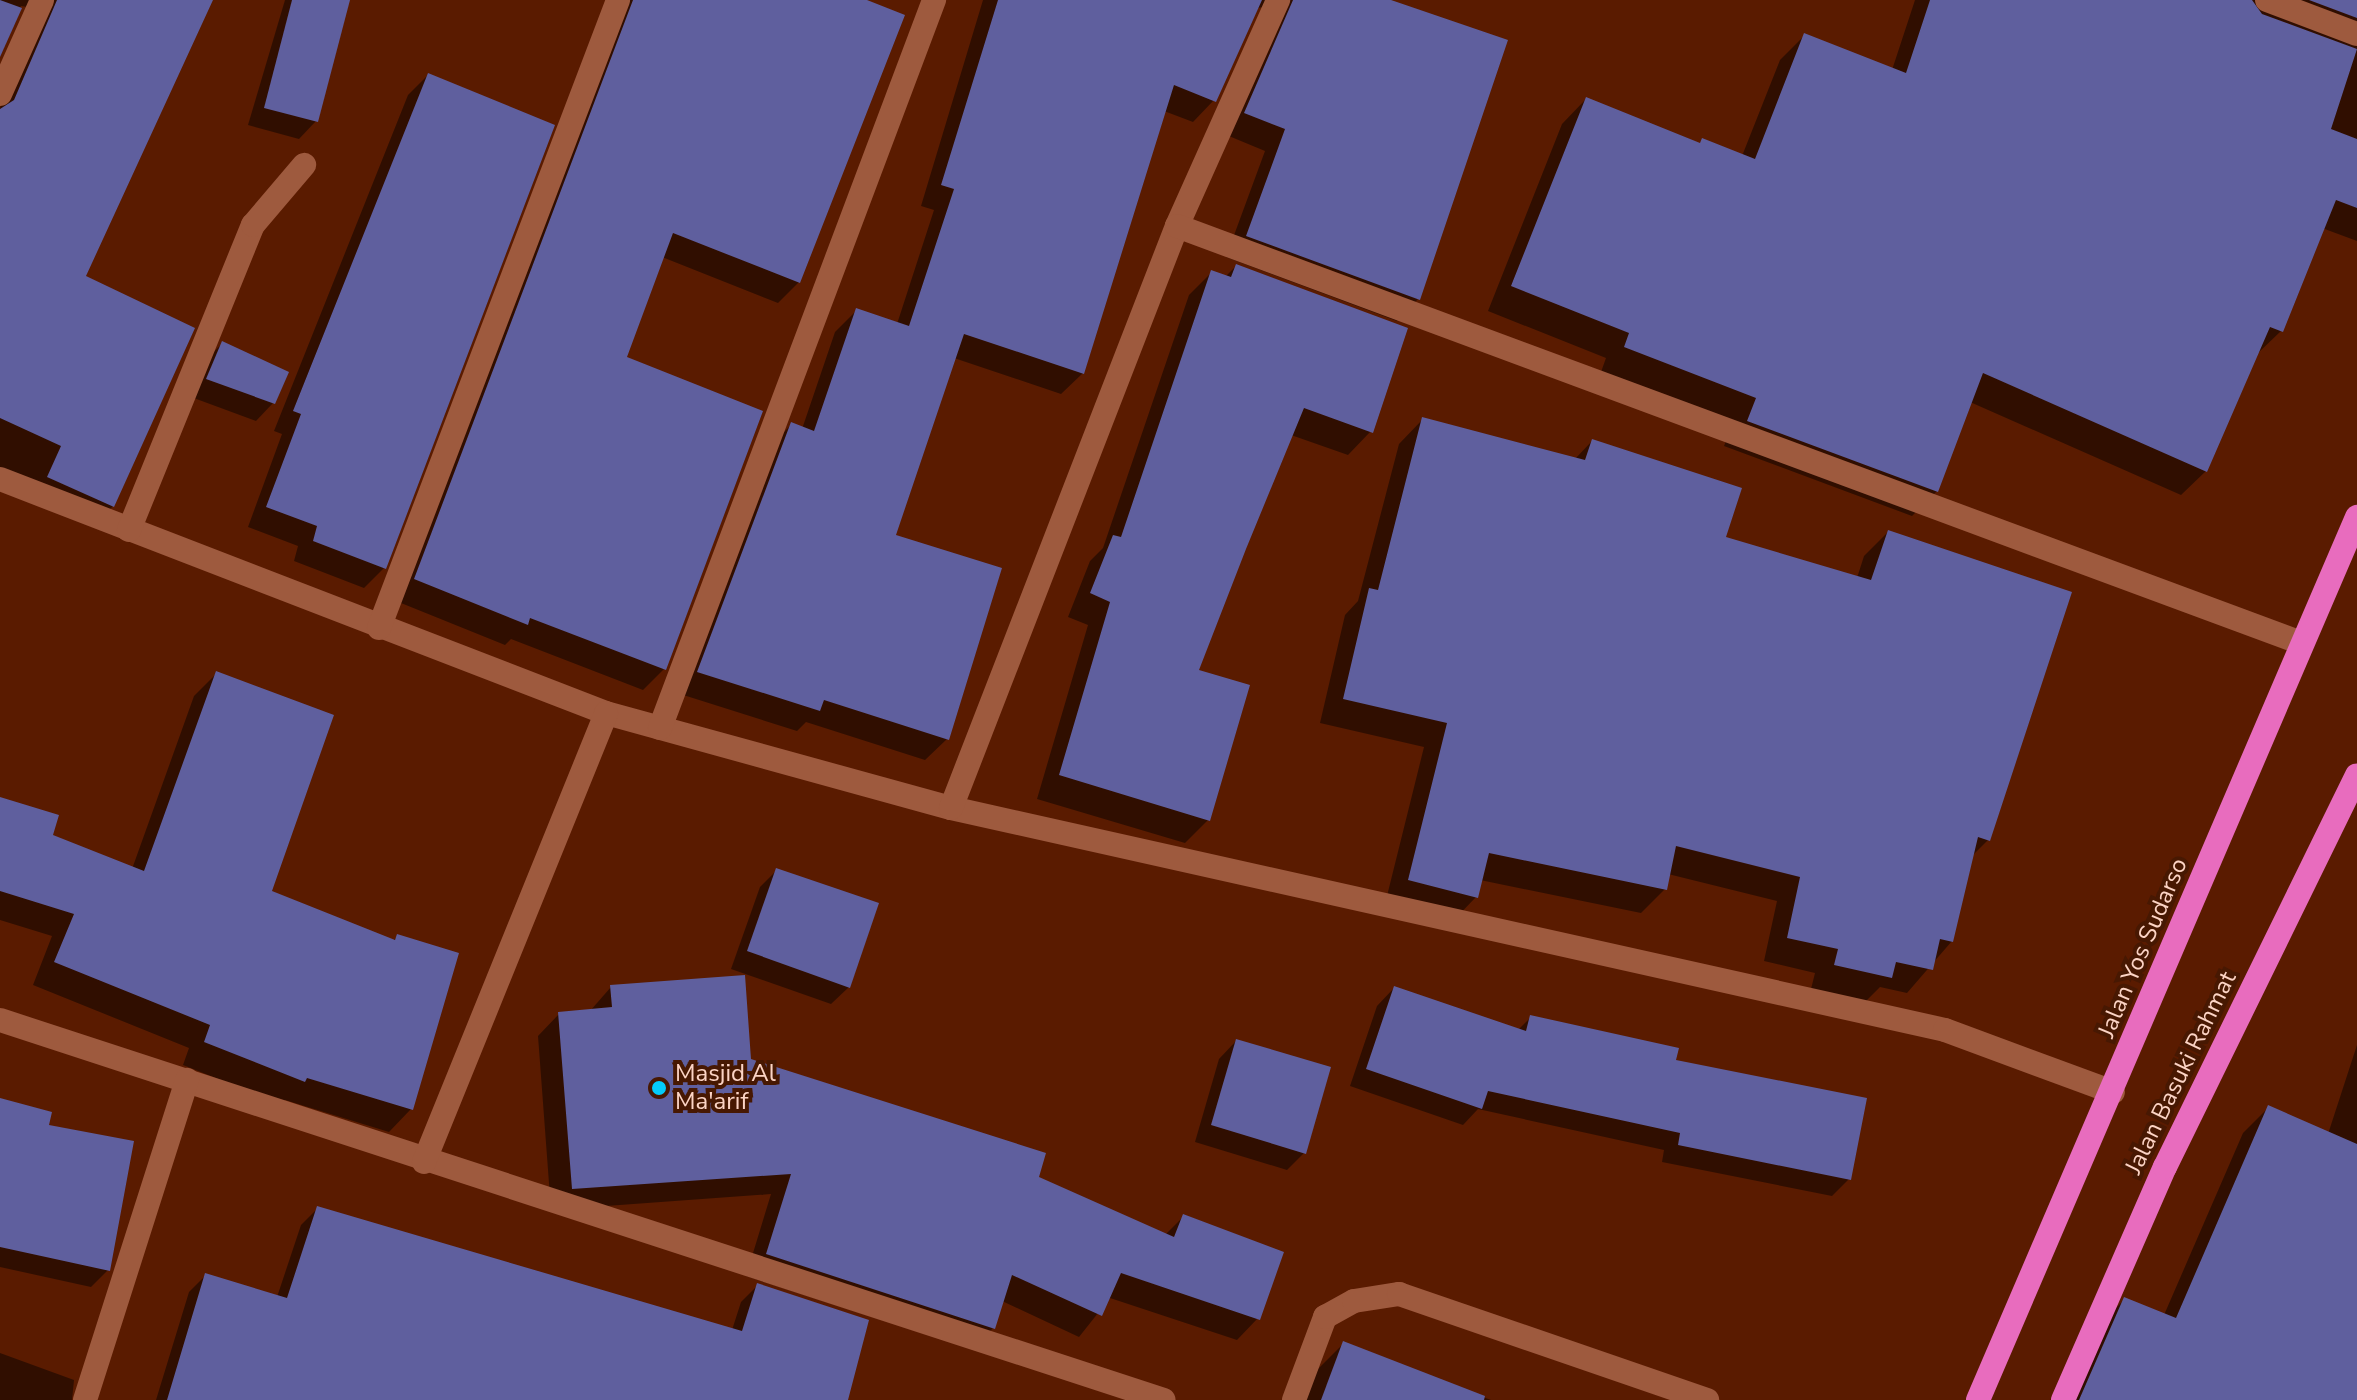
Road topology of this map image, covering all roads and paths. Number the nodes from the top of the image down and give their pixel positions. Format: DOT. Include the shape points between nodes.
graph roads {
  1 [pos="42,0"];
  2 [pos="618,0"];
  3 [pos="934,0"];
  4 [pos="1278,0"];
  5 [pos="2267,0"];
  6 [pos="2357,34"];
  7 [pos="0,94"];
  8 [pos="304,165"];
  9 [pos="1177,226"];
  10 [pos="0,479"];
  11 [pos="2357,517"];
  12 [pos="129,530"];
  13 [pos="379,628"];
  14 [pos="2301,643"];
  15 [pos="606,713"];
  16 [pos="660,728"];
  17 [pos="2357,775"];
  18 [pos="951,808"];
  19 [pos="0,1020"];
  20 [pos="187,1080"];
  21 [pos="2113,1092"];
  22 [pos="424,1162"];
  23 [pos="85,1400"];
  24 [pos="1164,1400"];
  25 [pos="1294,1400"];
  26 [pos="1707,1400"];
  27 [pos="1978,1400"];
  28 [pos="2063,1400"];
  1 -- 7 [label="street"];
  2 -- 13 [label="street"];
  3 -- 16 [label="street"];
  4 -- 9 [label="street"];
  5 -- 6 [label="street"];
  8 -- 12 [label="street" via="253,225"];
  9 -- 14 [label="street"];
  9 -- 18 [label="street"];
  10 -- 12 [label="street"];
  11 -- 14 [label="highway, Jalan Yos Sudarso"];
  12 -- 13 [label="street"];
  13 -- 15 [label="street"];
  14 -- 21 [label="highway, Jalan Yos Sudarso"];
  15 -- 16 [label="street"];
  15 -- 22 [label="street"];
  16 -- 18 [label="street"];
  17 -- 28 [label="highway, Jalan Basuki Rahmat" via="2165,1167"];
  18 -- 21 [label="street" via="1933,1027"];
  19 -- 20 [label="street"];
  20 -- 22 [label="street"];
  20 -- 23 [label="street"];
  21 -- 27 [label="highway, Jalan Yos Sudarso"];
  22 -- 24 [label="street"];
  25 -- 26 [label="street" via="1325,1317 1354,1301 1399,1294"];
}
